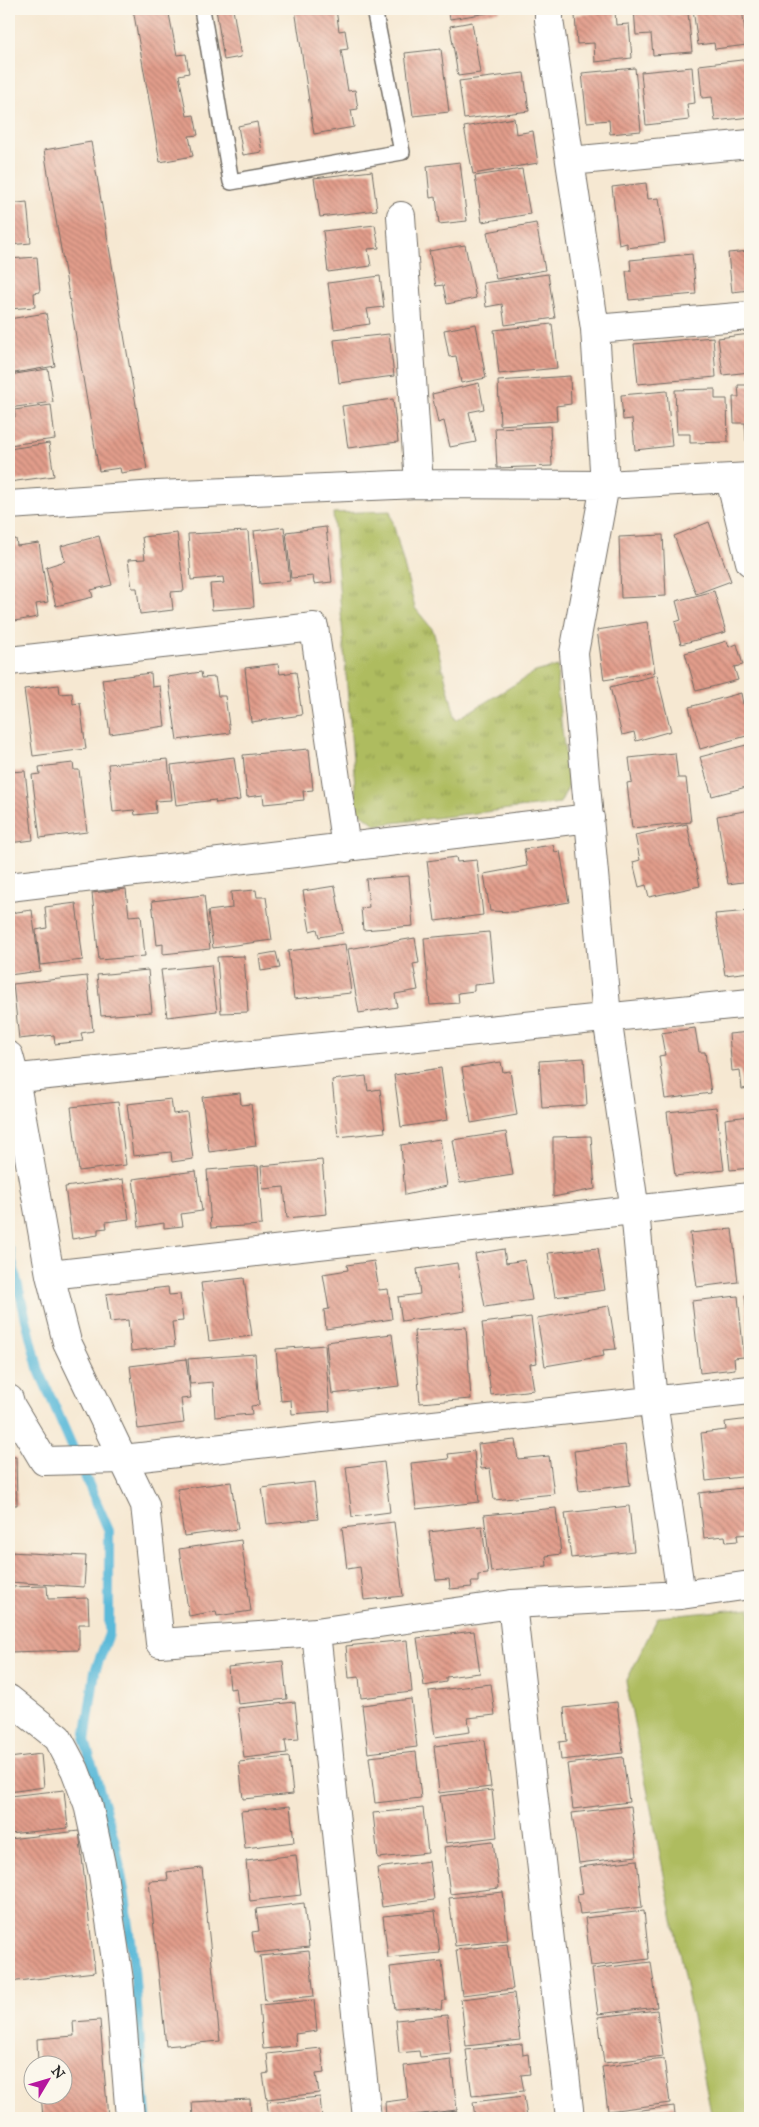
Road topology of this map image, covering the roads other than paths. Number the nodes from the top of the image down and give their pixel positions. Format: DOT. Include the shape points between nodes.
graph roads {
  1 [pos="202,9"];
  2 [pos="374,9"];
  3 [pos="549,9"];
  4 [pos="750,144"];
  5 [pos="570,161"];
  6 [pos="401,216"];
  7 [pos="750,316"];
  8 [pos="595,330"];
  9 [pos="740,478"];
  10 [pos="419,484"];
  11 [pos="605,485"];
  12 [pos="9,505"];
  13 [pos="750,562"];
  14 [pos="9,661"];
  15 [pos="590,818"];
  16 [pos="346,848"];
  17 [pos="9,888"];
  18 [pos="750,1004"];
  19 [pos="607,1016"];
  20 [pos="11,1071"];
  21 [pos="750,1197"];
  22 [pos="635,1210"];
  23 [pos="50,1275"];
  24 [pos="750,1390"];
  25 [pos="9,1399"];
  26 [pos="653,1400"];
  27 [pos="123,1459"];
  28 [pos="750,1585"];
  29 [pos="681,1595"];
  30 [pos="512,1604"];
  31 [pos="316,1632"];
  32 [pos="9,1700"];
  33 [pos="130,2118"];
  34 [pos="367,2118"];
  35 [pos="570,2118"];
  1 -- 2 [label="lane" via="231,182 402,152"];
  3 -- 5 [label="street"];
  4 -- 5 [label="street"];
  5 -- 8 [label="street"];
  6 -- 10 [label="street"];
  7 -- 8 [label="street"];
  8 -- 11 [label="street"];
  9 -- 11 [label="street"];
  9 -- 13 [label="street"];
  10 -- 11 [label="street"];
  10 -- 12 [label="street"];
  11 -- 15 [label="street" via="574,653"];
  14 -- 16 [label="street" via="314,627"];
  15 -- 16 [label="street"];
  15 -- 19 [label="street"];
  16 -- 17 [label="street"];
  18 -- 19 [label="street"];
  19 -- 20 [label="street"];
  19 -- 22 [label="street"];
  20 -- 23 [label="street"];
  21 -- 22 [label="street"];
  22 -- 23 [label="street"];
  22 -- 26 [label="street"];
  23 -- 27 [label="street" via="68,1342"];
  24 -- 26 [label="street"];
  25 -- 27 [label="street" via="44,1462"];
  26 -- 27 [label="street"];
  26 -- 29 [label="street"];
  27 -- 31 [label="street" via="145,1505 160,1643"];
  28 -- 29 [label="street"];
  29 -- 30 [label="street"];
  30 -- 31 [label="street"];
  30 -- 35 [label="street"];
  31 -- 34 [label="street"];
  32 -- 33 [label="street" via="58,1738 88,1804 103,1874 119,1980"];
}
